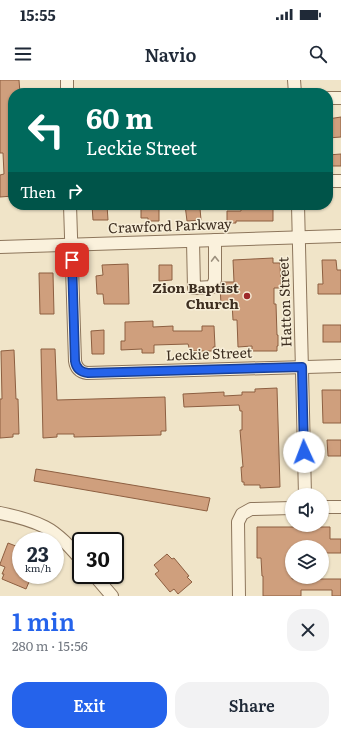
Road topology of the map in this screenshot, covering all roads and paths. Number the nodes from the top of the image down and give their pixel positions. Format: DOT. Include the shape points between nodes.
graph roads {
  1 [pos="70,210"];
  2 [pos="298,210"];
  3 [pos="341,236"];
  4 [pos="299,237"];
  5 [pos="215,240"];
  6 [pos="193,241"];
  7 [pos="72,245"];
  8 [pos="0,247"];
  9 [pos="341,366"];
  10 [pos="302,367"];
  11 [pos="305,488"];
  12 [pos="329,507"];
  13 [pos="341,507"];
  14 [pos="285,508"];
  15 [pos="0,513"];
  16 [pos="72,549"];
  17 [pos="102,584"];
  18 [pos="112,596"];
  19 [pos="239,596"];
  1 -- 7 [label="street"];
  2 -- 4 [label="street, Hatton Street"];
  3 -- 4 [label="street, Crawford Parkway"];
  4 -- 5 [label="street, Crawford Parkway"];
  4 -- 10 [label="street, Hatton Street"];
  5 -- 6 [label="street, Crawford Parkway"];
  6 -- 5 [label="street, one-way" via="194,288 212,287 215,280"];
  6 -- 7 [label="street, Crawford Parkway"];
  7 -- 8 [label="street, Crawford Parkway"];
  7 -- 10 [label="street, Leckie Street" via="75,361 76,366 83,372"];
  9 -- 10 [label="street, Leckie Street"];
  10 -- 11 [label="street, Hatton Street"];
  12 -- 13 [label="street"];
  14 -- 19 [label="street" via="251,509 242,514 238,522"];
  15 -- 16 [label="street" via="45,527"];
  17 -- 18 [label="street"];
}
